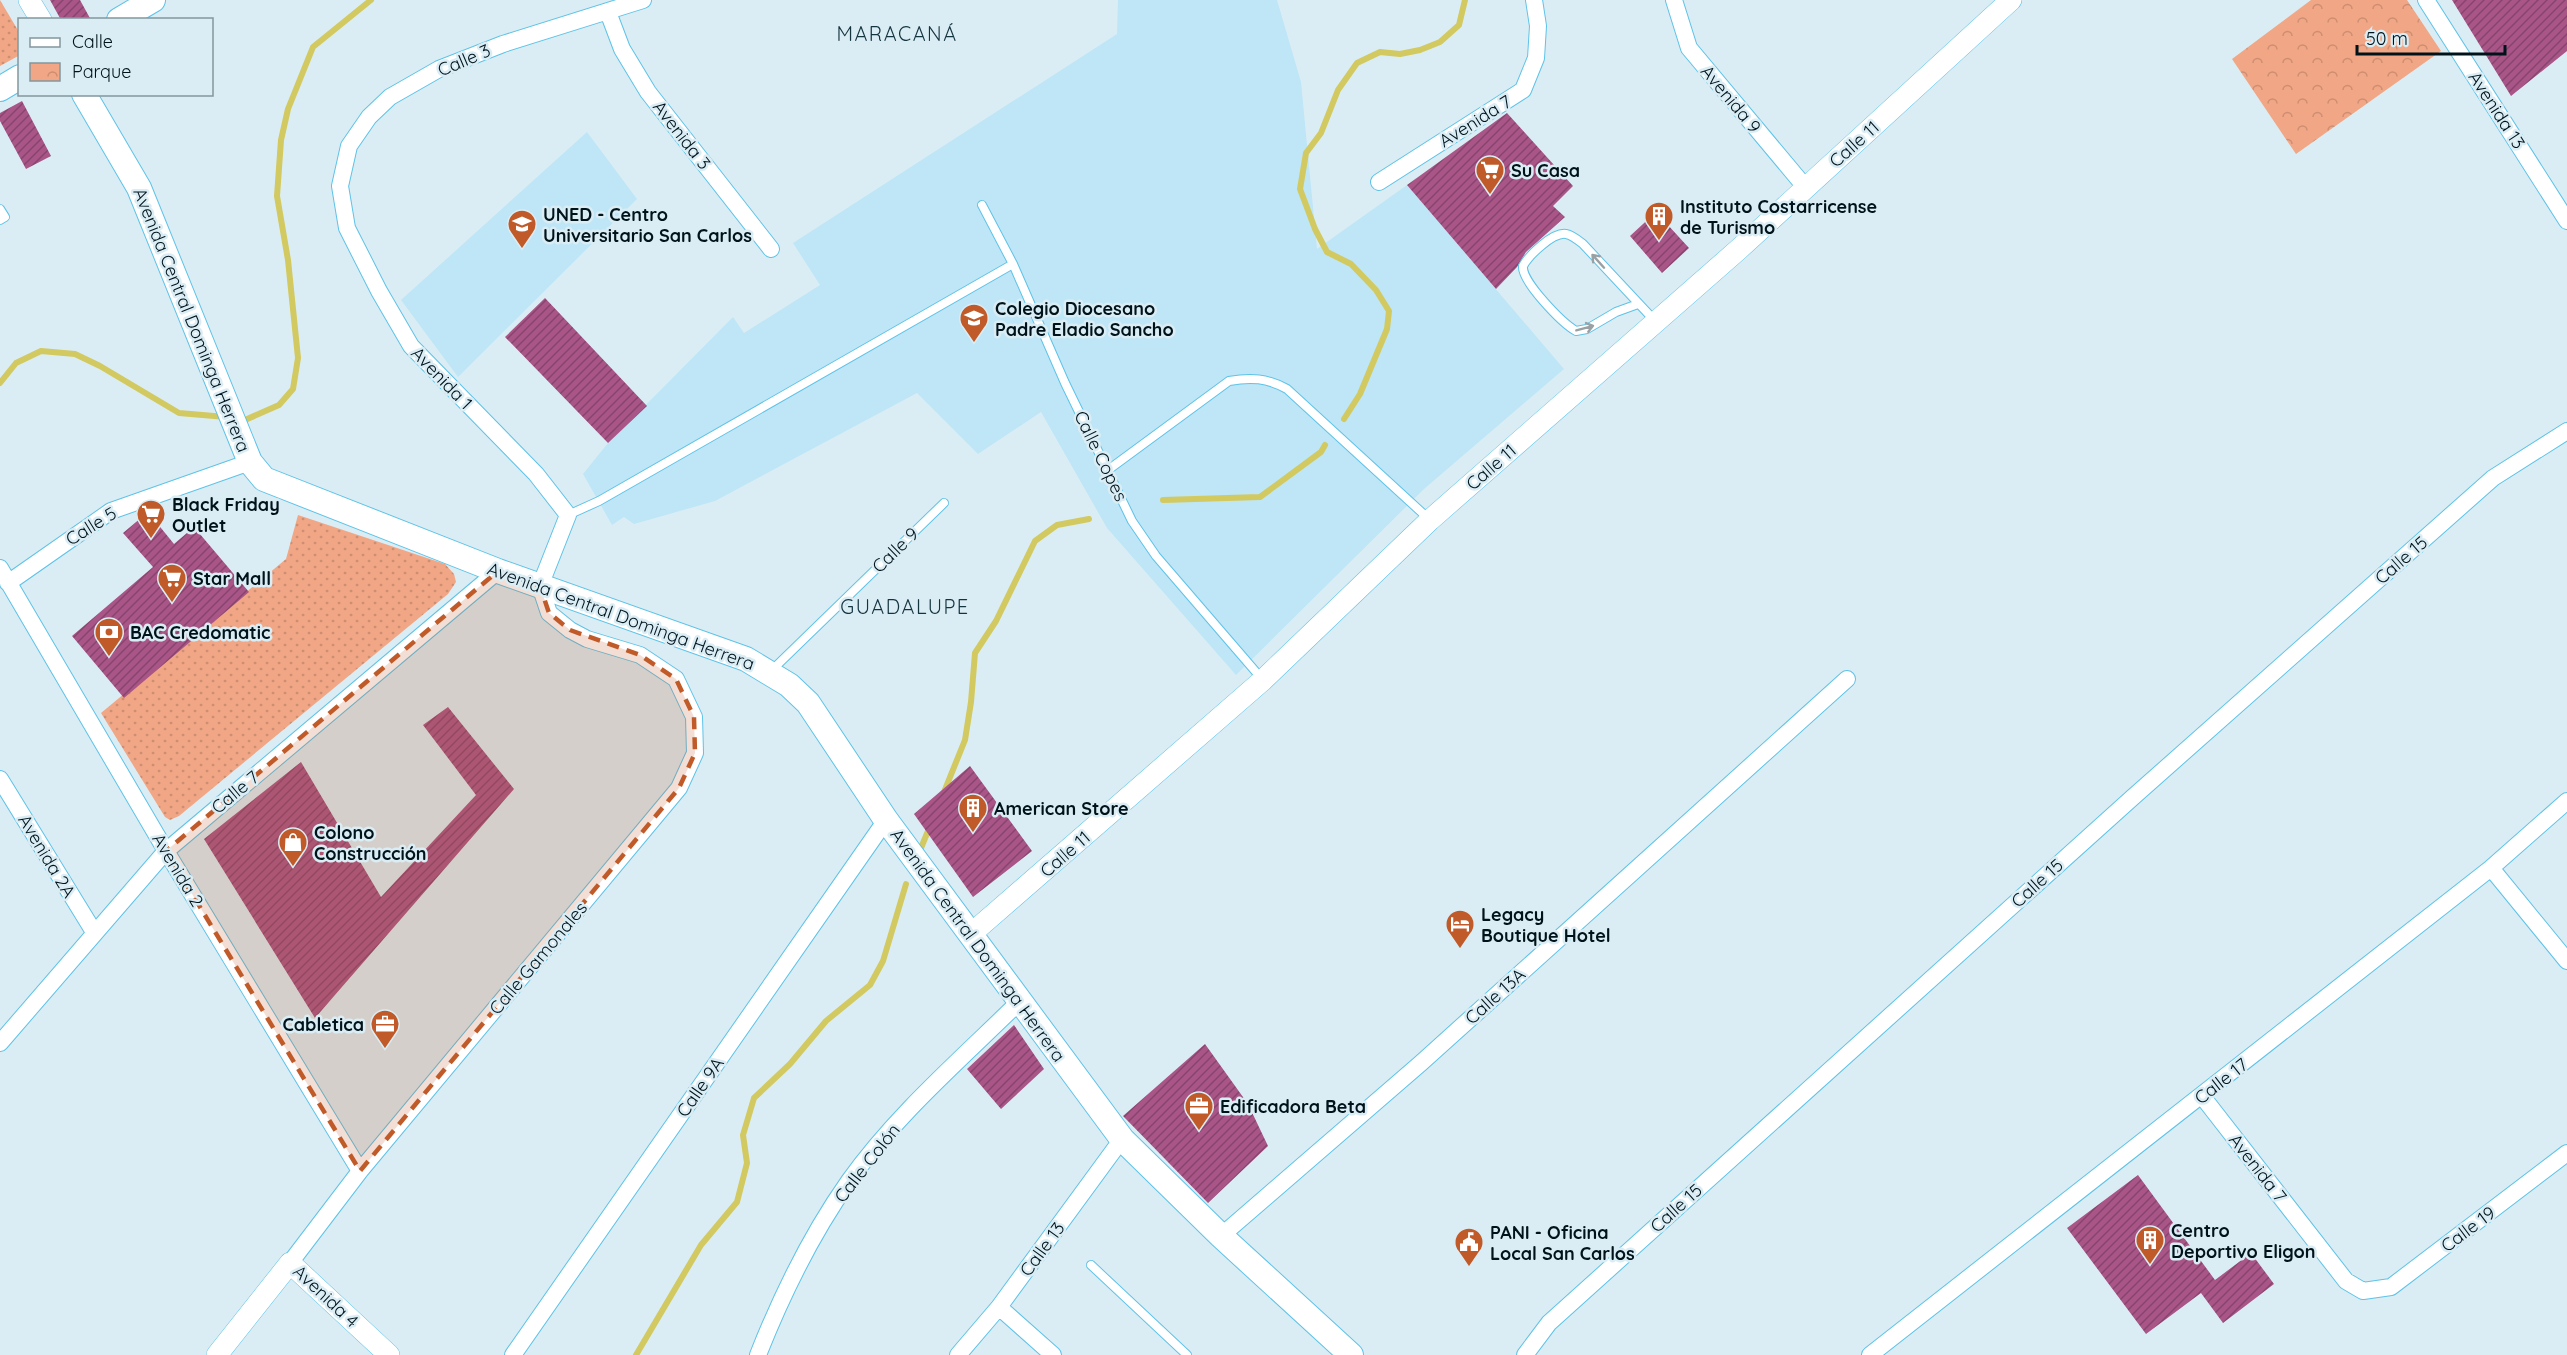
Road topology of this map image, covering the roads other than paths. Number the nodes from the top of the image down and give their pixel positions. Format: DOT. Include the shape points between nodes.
graph roads {
  1 [pos="29,0"];
  2 [pos="153,0"];
  3 [pos="643,0"];
  4 [pos="1534,0"];
  5 [pos="1674,0"];
  6 [pos="2011,0"];
  7 [pos="2426,0"];
  8 [pos="608,12"];
  9 [pos="40,18"];
  10 [pos="122,18"];
  11 [pos="18,78"];
  12 [pos="0,89"];
  13 [pos="85,96"];
  14 [pos="1379,182"];
  15 [pos="340,186"];
  16 [pos="1806,188"];
  17 [pos="982,205"];
  18 [pos="0,209"];
  19 [pos="0,220"];
  20 [pos="2567,221"];
  21 [pos="771,249"];
  22 [pos="1013,264"];
  23 [pos="1638,304"];
  24 [pos="1657,322"];
  25 [pos="2567,431"];
  26 [pos="246,451"];
  27 [pos="1108,470"];
  28 [pos="944,503"];
  29 [pos="568,515"];
  30 [pos="1430,520"];
  31 [pos="498,571"];
  32 [pos="4,575"];
  33 [pos="540,586"];
  34 [pos="769,673"];
  35 [pos="1847,679"];
  36 [pos="1263,680"];
  37 [pos="0,779"];
  38 [pos="2567,801"];
  39 [pos="886,820"];
  40 [pos="166,850"];
  41 [pos="2491,868"];
  42 [pos="94,932"];
  43 [pos="971,933"];
  44 [pos="2567,961"];
  45 [pos="1019,1002"];
  46 [pos="0,1043"];
  47 [pos="2202,1096"];
  48 [pos="1122,1139"];
  49 [pos="2567,1154"];
  50 [pos="360,1171"];
  51 [pos="1221,1236"];
  52 [pos="290,1263"];
  53 [pos="1091,1265"];
  54 [pos="2363,1291"];
  55 [pos="999,1307"];
  56 [pos="217,1355"];
  57 [pos="389,1355"];
  58 [pos="513,1355"];
  59 [pos="758,1355"];
  60 [pos="958,1355"];
  61 [pos="1053,1355"];
  62 [pos="1187,1355"];
  63 [pos="1351,1355"];
  64 [pos="1525,1355"];
  65 [pos="1870,1355"];
  1 -- 9 [label="street"];
  2 -- 10 [label="main road"];
  3 -- 8 [label="street, Calle 3"];
  4 -- 14 [label="street, Avenida 7" via="1538,27 1536,58 1523,90"];
  5 -- 16 [label="street, Avenida 9" via="1689,48"];
  6 -- 16 [label="street, Calle 11"];
  7 -- 20 [label="street, Avenida 13"];
  8 -- 15 [label="street, Calle 3" via="502,44 439,69 390,97 369,117 349,146"];
  8 -- 21 [label="street, Avenida 3" via="622,49 648,92"];
  11 -- 12 [label="main road"];
  13 -- 26 [label="main road, Avenida Central Dominga Herrera" via="139,188"];
  15 -- 29 [label="street, Avenida 1" via="347,228 411,346 536,474"];
  16 -- 24 [label="street, Calle 11"];
  17 -- 22 [label="lane, Calle Copes"];
  18 -- 19 [label="lane" via="5,217"];
  22 -- 27 [label="lane, Calle Copes"];
  22 -- 29 [label="lane" via="599,501"];
  23 -- 23 [label="lane, one-way" via="1571,236 1556,235 1523,266 1526,280 1576,331"];
  23 -- 24 [label="lane"];
  24 -- 30 [label="street, Calle 11"];
  25 -- 64 [label="street, Calle 15" via="2493,478 2132,798 1548,1323"];
  26 -- 31 [label="main road, Avenida Central Dominga Herrera" via="264,479"];
  26 -- 32 [label="street, Calle 5" via="111,511"];
  27 -- 30 [label="lane" via="1229,381 1249,377 1272,380"];
  27 -- 36 [label="lane, Calle Copes" via="1132,521 1156,556"];
  28 -- 34 [label="lane, Calle 9"];
  29 -- 33 [label="street"];
  30 -- 36 [label="street, Calle 11"];
  31 -- 33 [label="main road, Avenida Central Dominga Herrera"];
  31 -- 40 [label="street, Calle 7"];
  32 -- 40 [label="street, Avenida 2"];
  33 -- 34 [label="main road, Avenida Central Dominga Herrera" via="746,659"];
  33 -- 50 [label="street, Calle Gamonales" via="549,613 570,630 640,655 675,679 694,717 695,753 679,788"];
  34 -- 39 [label="main road, Avenida Central Dominga Herrera" via="808,703"];
  35 -- 51 [label="street, Calle 13A" via="1421,1063"];
  36 -- 43 [label="street, Calle 11"];
  37 -- 42 [label="street, Avenida 2A"];
  38 -- 41 [label="street, Calle 17"];
  39 -- 43 [label="main road, Avenida Central Dominga Herrera"];
  39 -- 58 [label="street, Calle 9A"];
  40 -- 42 [label="street, Calle 7"];
  40 -- 50 [label="street, Avenida 2"];
  41 -- 44 [label="street"];
  41 -- 47 [label="street, Calle 17"];
  42 -- 46 [label="street, Calle 7"];
  43 -- 45 [label="main road, Avenida Central Dominga Herrera"];
  45 -- 48 [label="main road, Avenida Central Dominga Herrera"];
  45 -- 59 [label="street, Calle Colón" via="920,1100 849,1181 810,1245"];
  47 -- 54 [label="street, Avenida 7" via="2346,1281"];
  47 -- 65 [label="street, Calle 17"];
  48 -- 51 [label="main road, Avenida Central Dominga Herrera"];
  48 -- 55 [label="street, Calle 13"];
  49 -- 54 [label="street, Calle 19" via="2391,1287"];
  50 -- 52 [label="street, Calle Gamonales"];
  51 -- 63 [label="main road, Avenida Central Dominga Herrera"];
  52 -- 56 [label="street, Calle Gamonales"];
  52 -- 57 [label="street, Avenida 4"];
  53 -- 62 [label="lane"];
  55 -- 60 [label="street, Calle 13"];
  55 -- 61 [label="street"];
}
